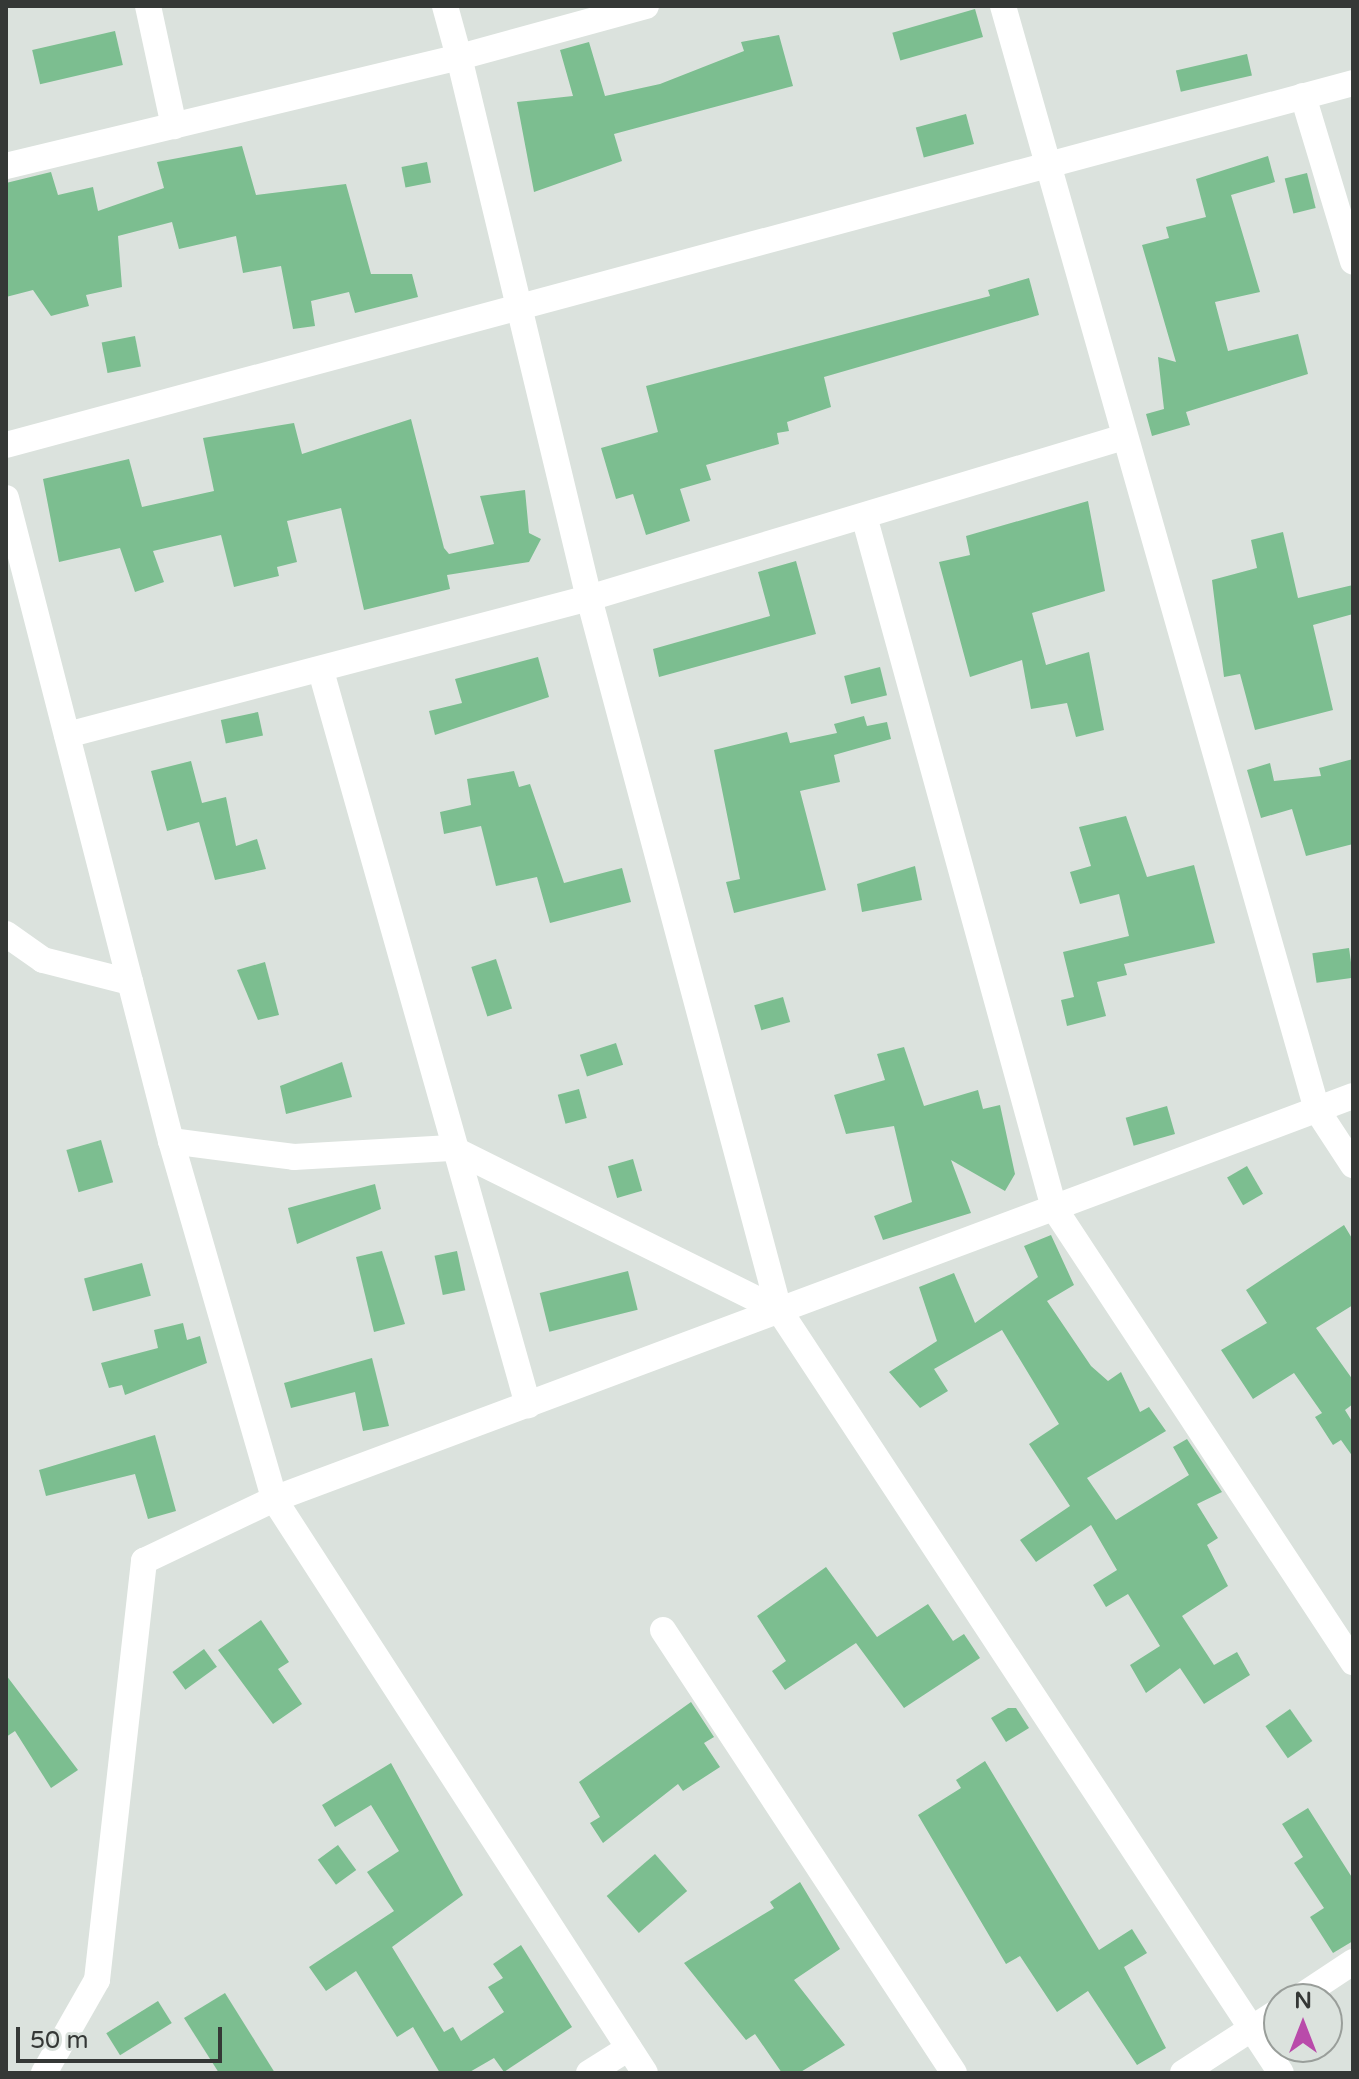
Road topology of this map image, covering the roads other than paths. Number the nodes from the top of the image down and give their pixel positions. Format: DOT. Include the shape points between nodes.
graph roads {
  1 [pos="148,6"];
  2 [pos="445,6"];
  3 [pos="646,6"];
  4 [pos="1003,6"];
  5 [pos="459,57"];
  6 [pos="1353,83"];
  7 [pos="1303,96"];
  8 [pos="174,126"];
  9 [pos="6,166"];
  10 [pos="1046,166"];
  11 [pos="1353,262"];
  12 [pos="517,307"];
  13 [pos="1124,437"];
  14 [pos="6,445"];
  15 [pos="6,498"];
  16 [pos="864,516"];
  17 [pos="589,598"];
  18 [pos="321,671"];
  19 [pos="67,735"];
  20 [pos="6,934"];
  21 [pos="130,982"];
  22 [pos="1353,1096"];
  23 [pos="1317,1110"];
  24 [pos="171,1141"];
  25 [pos="451,1148"];
  26 [pos="1353,1165"];
  27 [pos="1054,1208"];
  28 [pos="779,1310"];
  29 [pos="528,1405"];
  30 [pos="274,1499"];
  31 [pos="663,1630"];
  32 [pos="1353,1662"];
  33 [pos="1353,1962"];
  34 [pos="1321,1983"];
  35 [pos="1263,2022"];
  36 [pos="1251,2030"];
  37 [pos="629,2048"];
  38 [pos="44,2073"];
  39 [pos="589,2073"];
  40 [pos="645,2073"];
  41 [pos="954,2073"];
  42 [pos="1183,2073"];
  43 [pos="1281,2073"];
  1 -- 8 [label="street"];
  2 -- 5 [label="street"];
  3 -- 5 [label="street"];
  4 -- 10 [label="street"];
  5 -- 8 [label="street"];
  5 -- 12 [label="street"];
  6 -- 7 [label="street"];
  7 -- 10 [label="street"];
  7 -- 11 [label="street"];
  8 -- 9 [label="street"];
  10 -- 12 [label="street"];
  10 -- 13 [label="street"];
  12 -- 14 [label="street"];
  12 -- 17 [label="street"];
  13 -- 16 [label="street"];
  13 -- 23 [label="street"];
  15 -- 19 [label="street"];
  16 -- 17 [label="street"];
  16 -- 27 [label="street"];
  17 -- 18 [label="street"];
  17 -- 28 [label="street"];
  18 -- 19 [label="street"];
  18 -- 25 [label="street"];
  19 -- 21 [label="street"];
  20 -- 21 [label="street" via="43,960"];
  21 -- 24 [label="street"];
  22 -- 23 [label="street"];
  23 -- 26 [label="street"];
  23 -- 27 [label="street"];
  24 -- 25 [label="street" via="294,1157"];
  24 -- 30 [label="street"];
  25 -- 28 [label="street"];
  25 -- 29 [label="street"];
  27 -- 28 [label="street"];
  27 -- 32 [label="street"];
  28 -- 29 [label="street"];
  28 -- 36 [label="street"];
  29 -- 30 [label="street"];
  30 -- 37 [label="street"];
  30 -- 38 [label="street" via="144,1561 97,1980"];
  31 -- 41 [label="street"];
  33 -- 34 [label="street"];
  35 -- 36 [label="street"];
  36 -- 42 [label="street"];
  36 -- 43 [label="street"];
  37 -- 39 [label="street"];
  37 -- 40 [label="street"];
}
